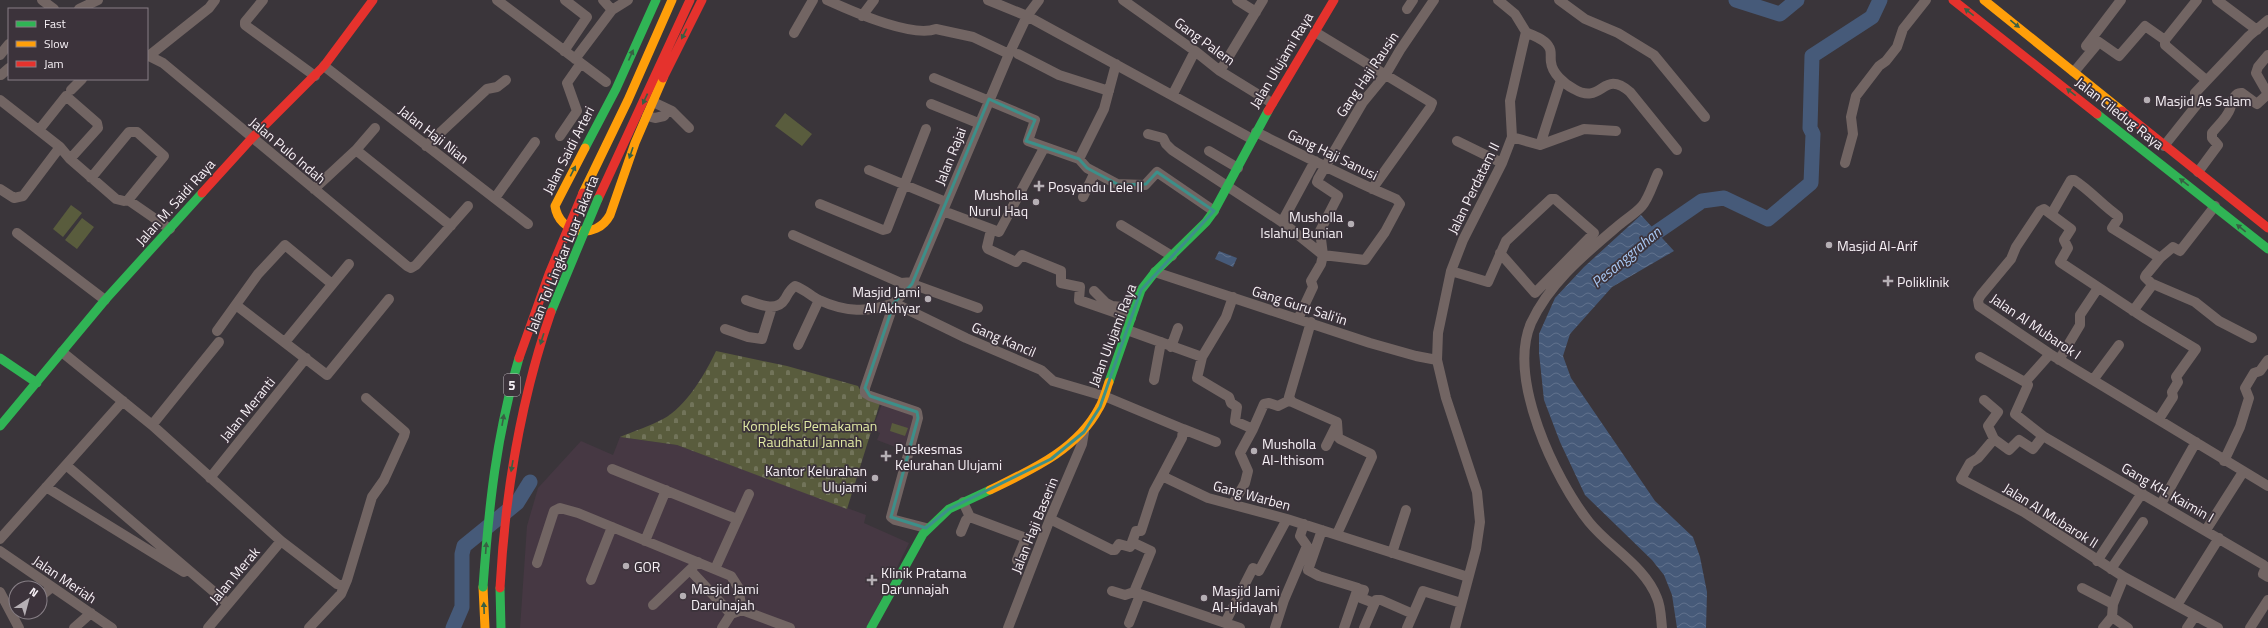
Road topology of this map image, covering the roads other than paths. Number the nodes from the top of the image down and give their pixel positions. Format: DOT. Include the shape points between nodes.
graph roads {
  1 [pos="42,0"];
  2 [pos="98,0"];
  3 [pos="215,0"];
  4 [pos="262,0"];
  5 [pos="373,0"];
  6 [pos="565,0"];
  7 [pos="603,0"];
  8 [pos="628,0"];
  9 [pos="656,0"];
  10 [pos="672,0"];
  11 [pos="690,0"];
  12 [pos="702,0"];
  13 [pos="813,0"];
  14 [pos="827,0"];
  15 [pos="874,0"];
  16 [pos="988,0"];
  17 [pos="1039,0"];
  18 [pos="1123,0"];
  19 [pos="1237,0"];
  20 [pos="1263,0"];
  21 [pos="1334,0"];
  22 [pos="1414,0"];
  23 [pos="1434,0"];
  24 [pos="1498,0"];
  25 [pos="1559,0"];
  26 [pos="1926,0"];
  27 [pos="1953,0"];
  28 [pos="1984,0"];
  29 [pos="2002,0"];
  30 [pos="2121,0"];
  31 [pos="2197,0"];
  32 [pos="2217,0"];
  33 [pos="501,1"];
  34 [pos="53,8"];
  35 [pos="81,8"];
  36 [pos="1995,8"];
  37 [pos="1407,9"];
  38 [pos="612,10"];
  39 [pos="1256,12"];
  40 [pos="862,16"];
  41 [pos="1027,16"];
  42 [pos="2268,20"];
  43 [pos="2257,30"];
  44 [pos="1315,32"];
  45 [pos="1526,32"];
  46 [pos="794,33"];
  47 [pos="2096,40"];
  48 [pos="2165,40"];
  49 [pos="8,45"];
  50 [pos="1195,50"];
  51 [pos="564,51"];
  52 [pos="1013,54"];
  53 [pos="0,55"];
  54 [pos="149,55"];
  55 [pos="2268,55"];
  56 [pos="578,61"];
  57 [pos="1116,64"];
  58 [pos="324,66"];
  59 [pos="8,69"];
  60 [pos="2071,70"];
  61 [pos="1220,71"];
  62 [pos="1386,74"];
  63 [pos="1,75"];
  64 [pos="315,76"];
  65 [pos="934,78"];
  66 [pos="81,80"];
  67 [pos="506,80"];
  68 [pos="1561,80"];
  69 [pos="2206,80"];
  70 [pos="606,82"];
  71 [pos="1109,91"];
  72 [pos="68,93"];
  73 [pos="2099,93"];
  74 [pos="1173,94"];
  75 [pos="0,100"];
  76 [pos="989,100"];
  77 [pos="653,102"];
  78 [pos="1272,103"];
  79 [pos="931,104"];
  80 [pos="2088,106"];
  81 [pos="668,110"];
  82 [pos="647,116"];
  83 [pos="1705,117"];
  84 [pos="978,123"];
  85 [pos="375,128"];
  86 [pos="689,128"];
  87 [pos="926,129"];
  88 [pos="40,130"];
  89 [pos="1616,131"];
  90 [pos="1148,134"];
  91 [pos="560,136"];
  92 [pos="1254,136"];
  93 [pos="1512,137"];
  94 [pos="252,138"];
  95 [pos="1457,141"];
  96 [pos="535,142"];
  97 [pos="1540,145"];
  98 [pos="426,146"];
  99 [pos="2164,146"];
  100 [pos="60,147"];
  101 [pos="1044,148"];
  102 [pos="356,150"];
  103 [pos="1677,150"];
  104 [pos="1208,151"];
  105 [pos="70,159"];
  106 [pos="1079,160"];
  107 [pos="1315,161"];
  108 [pos="1502,163"];
  109 [pos="1845,163"];
  110 [pos="1326,166"];
  111 [pos="1238,168"];
  112 [pos="869,170"];
  113 [pos="1096,172"];
  114 [pos="2198,172"];
  115 [pos="1658,173"];
  116 [pos="91,178"];
  117 [pos="905,185"];
  118 [pos="1229,186"];
  119 [pos="0,189"];
  120 [pos="314,189"];
  121 [pos="1372,189"];
  122 [pos="2224,193"];
  123 [pos="1083,197"];
  124 [pos="495,198"];
  125 [pos="128,200"];
  126 [pos="820,204"];
  127 [pos="468,206"];
  128 [pos="945,206"];
  129 [pos="2215,206"];
  130 [pos="1214,211"];
  131 [pos="2052,213"];
  132 [pos="1282,222"];
  133 [pos="528,224"];
  134 [pos="1121,225"];
  135 [pos="451,226"];
  136 [pos="2268,228"];
  137 [pos="170,229"];
  138 [pos="991,230"];
  139 [pos="17,232"];
  140 [pos="793,235"];
  141 [pos="2268,249"];
  142 [pos="1500,252"];
  143 [pos="1323,255"];
  144 [pos="1172,256"];
  145 [pos="2160,258"];
  146 [pos="348,264"];
  147 [pos="1451,271"];
  148 [pos="1155,272"];
  149 [pos="912,283"];
  150 [pos="332,284"];
  151 [pos="2152,284"];
  152 [pos="2098,288"];
  153 [pos="1094,291"];
  154 [pos="1233,297"];
  155 [pos="389,299"];
  156 [pos="105,300"];
  157 [pos="746,300"];
  158 [pos="819,300"];
  159 [pos="894,304"];
  160 [pos="236,305"];
  161 [pos="772,307"];
  162 [pos="978,308"];
  163 [pos="2134,311"];
  164 [pos="1133,313"];
  165 [pos="1298,318"];
  166 [pos="1311,322"];
  167 [pos="1178,328"];
  168 [pos="725,329"];
  169 [pos="1127,330"];
  170 [pos="217,331"];
  171 [pos="2252,338"];
  172 [pos="219,342"];
  173 [pos="285,342"];
  174 [pos="1161,342"];
  175 [pos="798,345"];
  176 [pos="2119,345"];
  177 [pos="1171,347"];
  178 [pos="62,352"];
  179 [pos="1202,357"];
  180 [pos="1980,357"];
  181 [pos="2054,357"];
  182 [pos="0,358"];
  183 [pos="306,358"];
  184 [pos="1437,360"];
  185 [pos="2268,360"];
  186 [pos="1154,380"];
  187 [pos="2093,380"];
  188 [pos="2025,382"];
  189 [pos="37,383"];
  190 [pos="1104,396"];
  191 [pos="366,398"];
  192 [pos="1290,400"];
  193 [pos="1984,400"];
  194 [pos="123,401"];
  195 [pos="2159,419"];
  196 [pos="1337,422"];
  197 [pos="152,425"];
  198 [pos="0,426"];
  199 [pos="1183,429"];
  200 [pos="1253,429"];
  201 [pos="1084,432"];
  202 [pos="2043,436"];
  203 [pos="1994,439"];
  204 [pos="1216,442"];
  205 [pos="2196,442"];
  206 [pos="1326,446"];
  207 [pos="2224,461"];
  208 [pos="66,464"];
  209 [pos="612,469"];
  210 [pos="2243,472"];
  211 [pos="1162,476"];
  212 [pos="210,478"];
  213 [pos="2268,486"];
  214 [pos="46,487"];
  215 [pos="666,490"];
  216 [pos="2142,493"];
  217 [pos="749,494"];
  218 [pos="963,502"];
  219 [pos="1233,504"];
  220 [pos="2161,504"];
  221 [pos="1406,510"];
  222 [pos="970,516"];
  223 [pos="738,519"];
  224 [pos="1050,519"];
  225 [pos="1287,519"];
  226 [pos="2143,522"];
  227 [pos="1304,524"];
  228 [pos="612,527"];
  229 [pos="926,528"];
  230 [pos="1322,530"];
  231 [pos="2206,530"];
  232 [pos="961,532"];
  233 [pos="1337,534"];
  234 [pos="2219,538"];
  235 [pos="0,539"];
  236 [pos="282,541"];
  237 [pos="646,541"];
  238 [pos="1133,544"];
  239 [pos="1,552"];
  240 [pos="1392,553"];
  241 [pos="1017,560"];
  242 [pos="2097,561"];
  243 [pos="698,562"];
  244 [pos="537,563"];
  245 [pos="715,569"];
  246 [pos="2111,569"];
  247 [pos="690,570"];
  248 [pos="1468,577"];
  249 [pos="2268,577"];
  250 [pos="2124,578"];
  251 [pos="199,579"];
  252 [pos="591,580"];
  253 [pos="343,586"];
  254 [pos="52,587"];
  255 [pos="1358,588"];
  256 [pos="2082,588"];
  257 [pos="48,590"];
  258 [pos="1112,591"];
  259 [pos="0,592"];
  260 [pos="1137,593"];
  261 [pos="2268,600"];
  262 [pos="8,603"];
  263 [pos="227,603"];
  264 [pos="1374,603"];
  265 [pos="1461,603"];
  266 [pos="2113,604"];
  267 [pos="653,605"];
  268 [pos="2177,605"];
  269 [pos="742,610"];
  270 [pos="90,613"];
  271 [pos="731,614"];
  272 [pos="1413,614"];
  273 [pos="2195,616"];
  274 [pos="2112,617"];
  275 [pos="1129,623"];
  276 [pos="1225,623"];
  277 [pos="74,628"];
  278 [pos="112,628"];
  279 [pos="208,628"];
  280 [pos="309,628"];
  281 [pos="485,628"];
  282 [pos="501,628"];
  283 [pos="722,628"];
  284 [pos="790,628"];
  285 [pos="871,628"];
  286 [pos="1008,628"];
  287 [pos="1240,628"];
  288 [pos="1275,628"];
  289 [pos="1344,628"];
  290 [pos="1364,628"];
  291 [pos="1407,628"];
  292 [pos="1455,628"];
  293 [pos="1662,628"];
  294 [pos="2103,628"];
  295 [pos="2128,628"];
  296 [pos="2187,628"];
  297 [pos="2218,628"];
  298 [pos="2250,628"];
  1 -- 34 [label="street"];
  2 -- 35 [label="street"];
  3 -- 54 [label="street" via="209,8"];
  4 -- 64 [label="street" via="245,25"];
  5 -- 58 [label="main road, Jalan M. Saidi Raya"];
  6 -- 51 [label="street" via="587,17"];
  7 -- 38 [label="street"];
  8 -- 38 [label="street"];
  82 -- 9 [label="main road, Jalan Saidi Arteri, one-way" via="633,146 606,223 593,231 569,227 559,219 555,213 555,206 616,89"];
  281 -- 10 [label="main road, Jalan Tol Lingkar Luar Jakarta / 5, one-way, bridge" via="483,587 492,479 504,413 535,307 551,262"];
  11 -- 282 [label="main road, Jalan Tol Lingkar Luar Jakarta / 5, one-way, bridge" via="598,199 552,310 520,418 503,530"];
  12 -- 77 [label="main road, Jalan Saidi Arteri, one-way"];
  13 -- 46 [label="street"];
  14 -- 40 [label="street"];
  15 -- 40 [label="street"];
  16 -- 41 [label="street"];
  17 -- 41 [label="street, Jalan Rajai"];
  18 -- 50 [label="street, Gang Palem"];
  19 -- 39 [label="street"];
  20 -- 39 [label="street"];
  21 -- 44 [label="main road, Jalan Ulujami Raya"];
  22 -- 37 [label="street"];
  23 -- 62 [label="street, Gang Haji Rausin"];
  24 -- 45 [label="street" via="1515,14"];
  25 -- 83 [label="street" via="1585,19 1618,33 1654,55"];
  26 -- 109 [label="street" via="1904,29 1897,47 1856,96 1851,117 1853,134"];
  80 -- 27 [label="main road, Jalan Ciledug Raya, one-way"];
  28 -- 36 [label="main road, Jalan Ciledug Raya"];
  29 -- 36 [label="street"];
  30 -- 47 [label="street"];
  31 -- 48 [label="street"];
  32 -- 43 [label="street"];
  33 -- 51 [label="street"];
  36 -- 60 [label="main road, Jalan Ciledug Raya, one-way"];
  38 -- 56 [label="street"];
  39 -- 61 [label="street"];
  40 -- 52 [label="street" via="923,31 940,31 973,37"];
  41 -- 52 [label="street, Jalan Rajai"];
  41 -- 57 [label="street"];
  42 -- 43 [label="street"];
  43 -- 69 [label="street" via="2214,75"];
  44 -- 62 [label="street"];
  44 -- 78 [label="main road, Jalan Ulujami Raya"];
  45 -- 68 [label="street" via="1549,46 1553,69"];
  45 -- 93 [label="street, Jalan Perdatam II" via="1510,101"];
  47 -- 48 [label="street" via="2119,56 2146,26"];
  47 -- 60 [label="street"];
  48 -- 69 [label="street" via="2165,45"];
  49 -- 53 [label="street"];
  50 -- 61 [label="street, Gang Palem"];
  50 -- 74 [label="street"];
  51 -- 56 [label="street"];
  52 -- 71 [label="street" via="1059,75"];
  52 -- 76 [label="street, Jalan Rajai"];
  54 -- 94 [label="street, Jalan Pulo Indah" via="163,63"];
  55 -- 114 [label="street" via="2256,73 2268,94 2257,104 2242,93 2237,94 2231,102 2230,109 2212,133 2212,138 2218,145"];
  56 -- 70 [label="street"];
  56 -- 91 [label="street" via="567,83 577,111"];
  57 -- 71 [label="street"];
  57 -- 74 [label="street"];
  58 -- 64 [label="main road, Jalan M. Saidi Raya"];
  58 -- 98 [label="street, Jalan Haji Nian"];
  59 -- 63 [label="street"];
  60 -- 73 [label="main road, Jalan Ciledug Raya"];
  61 -- 78 [label="street, Gang Palem"];
  62 -- 110 [label="street, Gang Haji Rausin" via="1363,102"];
  62 -- 121 [label="street" via="1432,103"];
  64 -- 94 [label="main road, Jalan M. Saidi Raya" via="296,91"];
  65 -- 76 [label="street"];
  66 -- 72 [label="street"];
  67 -- 98 [label="street" via="498,87 487,89"];
  68 -- 97 [label="street"];
  68 -- 103 [label="street" via="1585,95 1595,94 1616,82 1623,85"];
  69 -- 99 [label="street" via="2195,93 2199,102"];
  71 -- 106 [label="street" via="1098,122"];
  72 -- 88 [label="street"];
  72 -- 105 [label="street" via="99,126"];
  73 -- 80 [label="main road"];
  73 -- 99 [label="main road, Jalan Ciledug Raya"];
  74 -- 92 [label="street"];
  75 -- 88 [label="street"];
  76 -- 84 [label="street, Jalan Rajai"];
  76 -- 101 [label="street" via="1035,120 1027,139"];
  77 -- 81 [label="street"];
  77 -- 82 [label="main road, Jalan Saidi Arteri"];
  78 -- 92 [label="main road, Jalan Ulujami Raya"];
  79 -- 84 [label="street"];
  129 -- 80 [label="main road, Jalan Ciledug Raya, one-way"];
  81 -- 82 [label="street" via="664,116"];
  81 -- 86 [label="street"];
  84 -- 128 [label="street, Jalan Rajai"];
  85 -- 102 [label="street"];
  87 -- 117 [label="street"];
  88 -- 100 [label="street"];
  89 -- 97 [label="street" via="1584,129"];
  90 -- 118 [label="street" via="1163,138 1172,150"];
  92 -- 107 [label="street, Gang Haji Sanusi"];
  92 -- 111 [label="main road, Jalan Ulujami Raya"];
  93 -- 97 [label="street"];
  93 -- 108 [label="street, Jalan Perdatam II"];
  94 -- 120 [label="street, Jalan Pulo Indah"];
  94 -- 137 [label="main road, Jalan M. Saidi Raya"];
  95 -- 108 [label="street"];
  96 -- 124 [label="street"];
  98 -- 124 [label="street, Jalan Haji Nian"];
  99 -- 114 [label="main road, Jalan Ciledug Raya"];
  100 -- 105 [label="street"];
  100 -- 119 [label="street" via="23,196 14,198"];
  101 -- 106 [label="street"];
  101 -- 138 [label="street" via="1002,229 999,232"];
  102 -- 120 [label="street"];
  102 -- 135 [label="street"];
  104 -- 111 [label="street"];
  105 -- 116 [label="street"];
  106 -- 113 [label="street"];
  107 -- 110 [label="street, Gang Haji Sanusi"];
  107 -- 132 [label="street"];
  108 -- 147 [label="street, Jalan Perdatam II" via="1463,240"];
  110 -- 121 [label="street, Gang Haji Sanusi"];
  110 -- 143 [label="street, Gang Haji Rausin" via="1317,182 1338,196 1320,232"];
  111 -- 118 [label="main road, Jalan Ulujami Raya"];
  112 -- 117 [label="street"];
  113 -- 123 [label="street"];
  113 -- 130 [label="street" via="1117,184 1130,186 1145,185 1157,172"];
  114 -- 122 [label="main road, Jalan Ciledug Raya"];
  115 -- 293 [label="street" via="1643,205 1568,271 1543,299 1525,345 1526,378 1536,418 1551,459 1570,497 1591,524 1651,585 1658,600"];
  116 -- 125 [label="street" via="116,199 124,202"];
  116 -- 125 [label="street" via="129,132 137,132 164,156"];
  117 -- 126 [label="street" via="887,229 882,230"];
  117 -- 128 [label="street"];
  118 -- 130 [label="main road, Jalan Ulujami Raya"];
  118 -- 132 [label="street"];
  120 -- 135 [label="street, Jalan Pulo Indah" via="411,268 416,266"];
  121 -- 143 [label="street, Gang Haji Sanusi" via="1400,204 1385,232 1365,260"];
  122 -- 129 [label="main road"];
  122 -- 136 [label="main road, Jalan Ciledug Raya"];
  124 -- 133 [label="street, Jalan Haji Nian"];
  125 -- 137 [label="street"];
  127 -- 135 [label="street"];
  128 -- 138 [label="street"];
  128 -- 149 [label="street, Jalan Rajai"];
  141 -- 129 [label="main road, Jalan Ciledug Raya, one-way"];
  129 -- 145 [label="street" via="2180,251 2173,247"];
  130 -- 144 [label="main road, Jalan Ulujami Raya"];
  131 -- 145 [label="street" via="2071,180 2074,180 2118,216 2112,228"];
  131 -- 152 [label="street" via="2071,229 2064,240 2068,248 2060,262"];
  131 -- 181 [label="street, Jalan Al Mubarok I" via="2044,209 2040,211 2016,246 2011,259 1978,300 1979,306 1990,315"];
  132 -- 143 [label="street"];
  134 -- 144 [label="street"];
  137 -- 156 [label="main road, Jalan M. Saidi Raya"];
  138 -- 164 [label="street" via="986,247 988,249 1016,262 1022,255 1062,271 1061,283 1080,287 1080,300"];
  139 -- 156 [label="street"];
  140 -- 149 [label="street" via="901,283"];
  142 -- 142 [label="street" via="1506,241 1551,199 1594,233 1535,293"];
  142 -- 147 [label="street" via="1488,282"];
  143 -- 165 [label="street" via="1321,264 1310,281 1313,287"];
  144 -- 148 [label="main road, Jalan Ulujami Raya"];
  145 -- 151 [label="street" via="2145,277"];
  146 -- 150 [label="street"];
  147 -- 184 [label="street, Jalan Perdatam II" via="1438,333"];
  148 -- 154 [label="street, Gang Guru Sali'in"];
  148 -- 164 [label="main road, Jalan Ulujami Raya" via="1141,290"];
  149 -- 159 [label="street, Jalan Rajai"];
  149 -- 162 [label="street"];
  150 -- 160 [label="street" via="285,245 258,274"];
  150 -- 173 [label="street"];
  151 -- 163 [label="street"];
  151 -- 171 [label="street" via="2195,302 2219,321"];
  152 -- 163 [label="street"];
  152 -- 181 [label="street" via="2080,316 2080,325"];
  153 -- 164 [label="street" via="1106,303"];
  154 -- 165 [label="street, Gang Guru Sali'in"];
  154 -- 179 [label="street" via="1226,317"];
  155 -- 183 [label="street" via="326,375"];
  156 -- 178 [label="main road, Jalan M. Saidi Raya"];
  157 -- 161 [label="street"];
  158 -- 159 [label="street" via="838,307 863,310 876,310"];
  158 -- 161 [label="street" via="795,286 783,302"];
  158 -- 175 [label="street"];
  159 -- 190 [label="street, Gang Kancil" via="1041,370 1051,380"];
  159 -- 229 [label="street" via="865,393 917,412 918,418 891,517"];
  160 -- 170 [label="street"];
  160 -- 173 [label="street"];
  161 -- 168 [label="street" via="762,339"];
  163 -- 195 [label="street" via="2196,349 2176,377 2178,382 2172,392 2173,396"];
  164 -- 169 [label="main road, Jalan Ulujami Raya"];
  165 -- 166 [label="street, Gang Guru Sali'in"];
  166 -- 184 [label="street, Gang Guru Sali'in" via="1378,345"];
  166 -- 192 [label="street" via="1289,393"];
  167 -- 177 [label="street"];
  169 -- 174 [label="street"];
  169 -- 190 [label="main road, Jalan Ulujami Raya"];
  172 -- 197 [label="street"];
  173 -- 183 [label="street"];
  174 -- 177 [label="street"];
  174 -- 186 [label="street"];
  176 -- 187 [label="street"];
  177 -- 179 [label="street"];
  178 -- 189 [label="main road, Jalan M. Saidi Raya"];
  178 -- 194 [label="street"];
  179 -- 200 [label="street" via="1198,378 1229,397 1231,403 1237,407 1235,420"];
  180 -- 188 [label="street"];
  181 -- 187 [label="street, Jalan Al Mubarok I"];
  181 -- 188 [label="street"];
  182 -- 189 [label="main road"];
  183 -- 212 [label="street, Jalan Meranti"];
  184 -- 248 [label="street, Jalan Perdatam II" via="1446,398 1476,492 1480,522"];
  185 -- 207 [label="street" via="2260,371 2254,373 2245,388 2249,398"];
  187 -- 195 [label="street, Jalan Al Mubarok I"];
  188 -- 202 [label="street, Gang KH. Kaimin I" via="2028,385 2015,414"];
  189 -- 198 [label="main road, Jalan M. Saidi Raya"];
  190 -- 199 [label="street"];
  190 -- 201 [label="main road, Jalan Ulujami Raya" via="1097,414"];
  191 -- 253 [label="street" via="405,432 384,480 372,496"];
  192 -- 196 [label="street"];
  192 -- 200 [label="street" via="1278,406 1264,404"];
  193 -- 203 [label="street" via="1998,412 1988,426"];
  194 -- 197 [label="street"];
  194 -- 208 [label="street"];
  195 -- 205 [label="street, Jalan Al Mubarok I"];
  196 -- 206 [label="street"];
  196 -- 233 [label="street" via="1340,439 1371,454 1372,457"];
  197 -- 212 [label="street"];
  199 -- 204 [label="street"];
  199 -- 211 [label="street" via="1182,438"];
  200 -- 219 [label="street" via="1241,450 1240,454 1248,471"];
  201 -- 218 [label="main road, Jalan Ulujami Raya" via="1051,458"];
  201 -- 224 [label="street, Jalan Haji Baserin" via="1082,444"];
  202 -- 203 [label="street" via="2033,449 2019,440 2008,450"];
  202 -- 216 [label="street, Gang KH. Kaimin I"];
  203 -- 242 [label="street, Jalan Al Mubarok II" via="1978,458 1970,463 1962,479 2024,512"];
  205 -- 207 [label="street, Jalan Al Mubarok I"];
  205 -- 220 [label="street"];
  207 -- 210 [label="street, Jalan Al Mubarok I"];
  208 -- 214 [label="street"];
  208 -- 251 [label="street"];
  209 -- 215 [label="street"];
  210 -- 213 [label="street, Jalan Al Mubarok I"];
  210 -- 231 [label="street"];
  211 -- 219 [label="street, Gang Warben" via="1208,498"];
  211 -- 238 [label="street" via="1154,491 1141,532 1136,532"];
  212 -- 236 [label="street"];
  214 -- 235 [label="street"];
  214 -- 251 [label="street" via="179,570"];
  215 -- 223 [label="street"];
  215 -- 237 [label="street"];
  216 -- 220 [label="street, Gang KH. Kaimin I"];
  216 -- 242 [label="street"];
  217 -- 223 [label="street"];
  218 -- 222 [label="street"];
  218 -- 229 [label="main road, Jalan Ulujami Raya" via="936,517"];
  219 -- 225 [label="street, Gang Warben"];
  220 -- 231 [label="street, Gang KH. Kaimin I"];
  221 -- 240 [label="street"];
  222 -- 232 [label="street"];
  222 -- 241 [label="street" via="1026,538"];
  223 -- 245 [label="street"];
  224 -- 238 [label="street" via="1112,550 1119,544 1130,547"];
  224 -- 286 [label="street, Jalan Haji Baserin"];
  225 -- 227 [label="street, Gang Warben"];
  225 -- 276 [label="street" via="1264,564 1259,571 1253,568"];
  226 -- 246 [label="street"];
  227 -- 230 [label="street, Gang Warben"];
  227 -- 288 [label="street" via="1300,536 1307,546"];
  228 -- 237 [label="street"];
  228 -- 244 [label="street" via="578,513 556,508"];
  228 -- 252 [label="street"];
  229 -- 285 [label="main road, Jalan Ulujami Raya"];
  230 -- 233 [label="street, Gang Warben"];
  230 -- 255 [label="street" via="1308,570"];
  231 -- 234 [label="street, Gang KH. Kaimin I"];
  233 -- 240 [label="street, Gang Warben"];
  234 -- 249 [label="street, Gang KH. Kaimin I" via="2264,565 2266,567 2263,574"];
  234 -- 268 [label="street"];
  236 -- 253 [label="street" via="336,584"];
  236 -- 263 [label="street, Jalan Merak"];
  237 -- 243 [label="street"];
  238 -- 260 [label="street" via="1151,552"];
  239 -- 254 [label="street, Jalan Meriah"];
  240 -- 248 [label="street, Gang Warben"];
  242 -- 246 [label="street, Jalan Al Mubarok II"];
  243 -- 245 [label="street"];
  243 -- 247 [label="street"];
  245 -- 269 [label="street" via="736,581"];
  246 -- 250 [label="street, Jalan Al Mubarok II"];
  247 -- 267 [label="street"];
  247 -- 271 [label="street"];
  248 -- 265 [label="street, Jalan Perdatam II"];
  250 -- 266 [label="street"];
  250 -- 268 [label="street, Jalan Al Mubarok II"];
  251 -- 263 [label="street"];
  253 -- 280 [label="street" via="341,594"];
  254 -- 257 [label="street"];
  254 -- 270 [label="street, Jalan Meriah"];
  255 -- 264 [label="street" via="1364,590 1361,598"];
  255 -- 289 [label="street"];
  256 -- 266 [label="street"];
  258 -- 260 [label="street" via="1125,595"];
  259 -- 262 [label="street"];
  260 -- 275 [label="street"];
  260 -- 276 [label="street"];
  261 -- 298 [label="street"];
  263 -- 279 [label="street, Jalan Merak"];
  264 -- 272 [label="street" via="1381,600"];
  264 -- 290 [label="street"];
  265 -- 272 [label="street" via="1423,592"];
  265 -- 292 [label="street, Jalan Perdatam II"];
  266 -- 274 [label="street"];
  268 -- 273 [label="street, Jalan Al Mubarok II"];
  269 -- 271 [label="street"];
  269 -- 284 [label="street"];
  270 -- 277 [label="street"];
  270 -- 278 [label="street, Jalan Meriah"];
  271 -- 283 [label="street"];
  272 -- 291 [label="street"];
  273 -- 296 [label="street"];
  273 -- 297 [label="street, Jalan Al Mubarok II"];
  274 -- 294 [label="street"];
  274 -- 295 [label="street"];
  276 -- 287 [label="street"];
}
